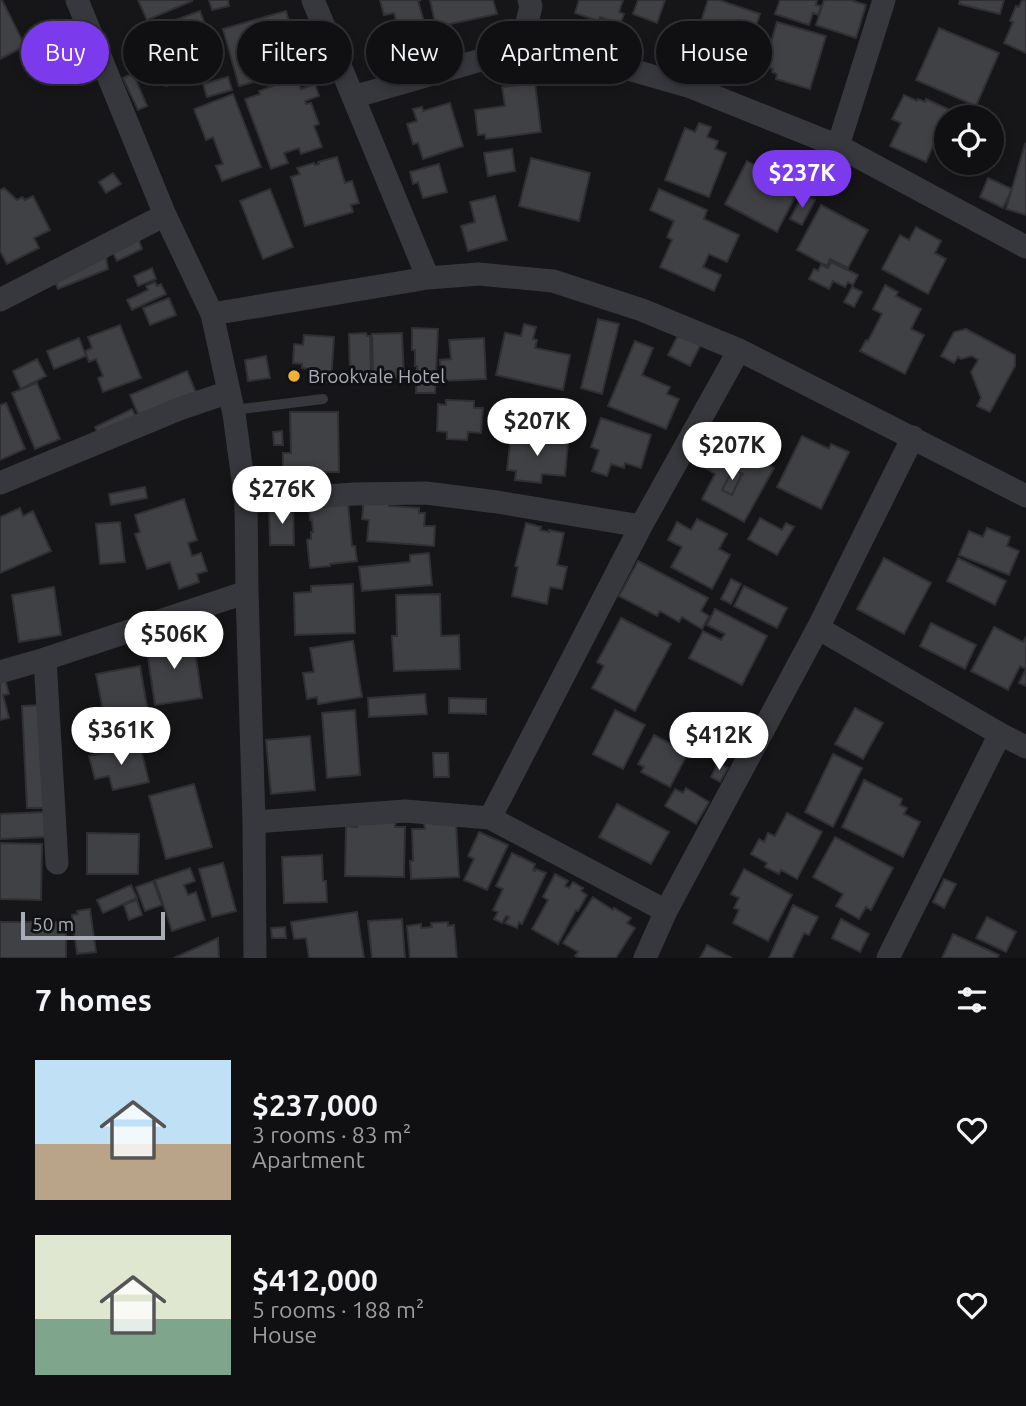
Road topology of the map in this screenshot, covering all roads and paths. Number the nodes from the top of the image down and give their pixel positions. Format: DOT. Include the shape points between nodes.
graph roads {
  1 [pos="77,0"];
  2 [pos="313,0"];
  3 [pos="529,0"];
  4 [pos="884,0"];
  5 [pos="527,21"];
  6 [pos="477,61"];
  7 [pos="642,73"];
  8 [pos="353,97"];
  9 [pos="838,146"];
  10 [pos="165,215"];
  11 [pos="1026,247"];
  12 [pos="428,278"];
  13 [pos="0,300"];
  14 [pos="212,314"];
  15 [pos="739,350"];
  16 [pos="323,398"];
  17 [pos="231,401"];
  18 [pos="913,437"];
  19 [pos="0,483"];
  20 [pos="1026,496"];
  21 [pos="246,502"];
  22 [pos="641,526"];
  23 [pos="247,592"];
  24 [pos="818,628"];
  25 [pos="45,659"];
  26 [pos="0,672"];
  27 [pos="1000,734"];
  28 [pos="1026,747"];
  29 [pos="490,818"];
  30 [pos="254,821"];
  31 [pos="57,863"];
  32 [pos="666,911"];
  33 [pos="256,958"];
  34 [pos="645,958"];
  35 [pos="888,958"];
  1 -- 10 [label="street"];
  2 -- 8 [label="street"];
  3 -- 5 [label="street"];
  4 -- 9 [label="street"];
  6 -- 8 [label="street"];
  7 -- 9 [label="street" via="691,87"];
  8 -- 12 [label="street"];
  9 -- 11 [label="street"];
  10 -- 13 [label="street"];
  10 -- 14 [label="street"];
  12 -- 14 [label="street"];
  12 -- 15 [label="street" via="480,274 553,281 642,310"];
  14 -- 17 [label="street"];
  15 -- 18 [label="street"];
  15 -- 22 [label="street"];
  16 -- 17 [label="lane"];
  17 -- 19 [label="street" via="178,409"];
  17 -- 21 [label="street"];
  18 -- 20 [label="street"];
  18 -- 24 [label="street"];
  21 -- 22 [label="street" via="426,494"];
  21 -- 23 [label="street"];
  22 -- 29 [label="street"];
  23 -- 25 [label="street"];
  23 -- 30 [label="street"];
  24 -- 27 [label="street"];
  24 -- 32 [label="street"];
  25 -- 26 [label="street"];
  25 -- 31 [label="street"];
  27 -- 28 [label="street"];
  27 -- 35 [label="street"];
  29 -- 30 [label="street" via="405,811"];
  29 -- 32 [label="street"];
  30 -- 33 [label="street"];
  32 -- 34 [label="street"];
}
